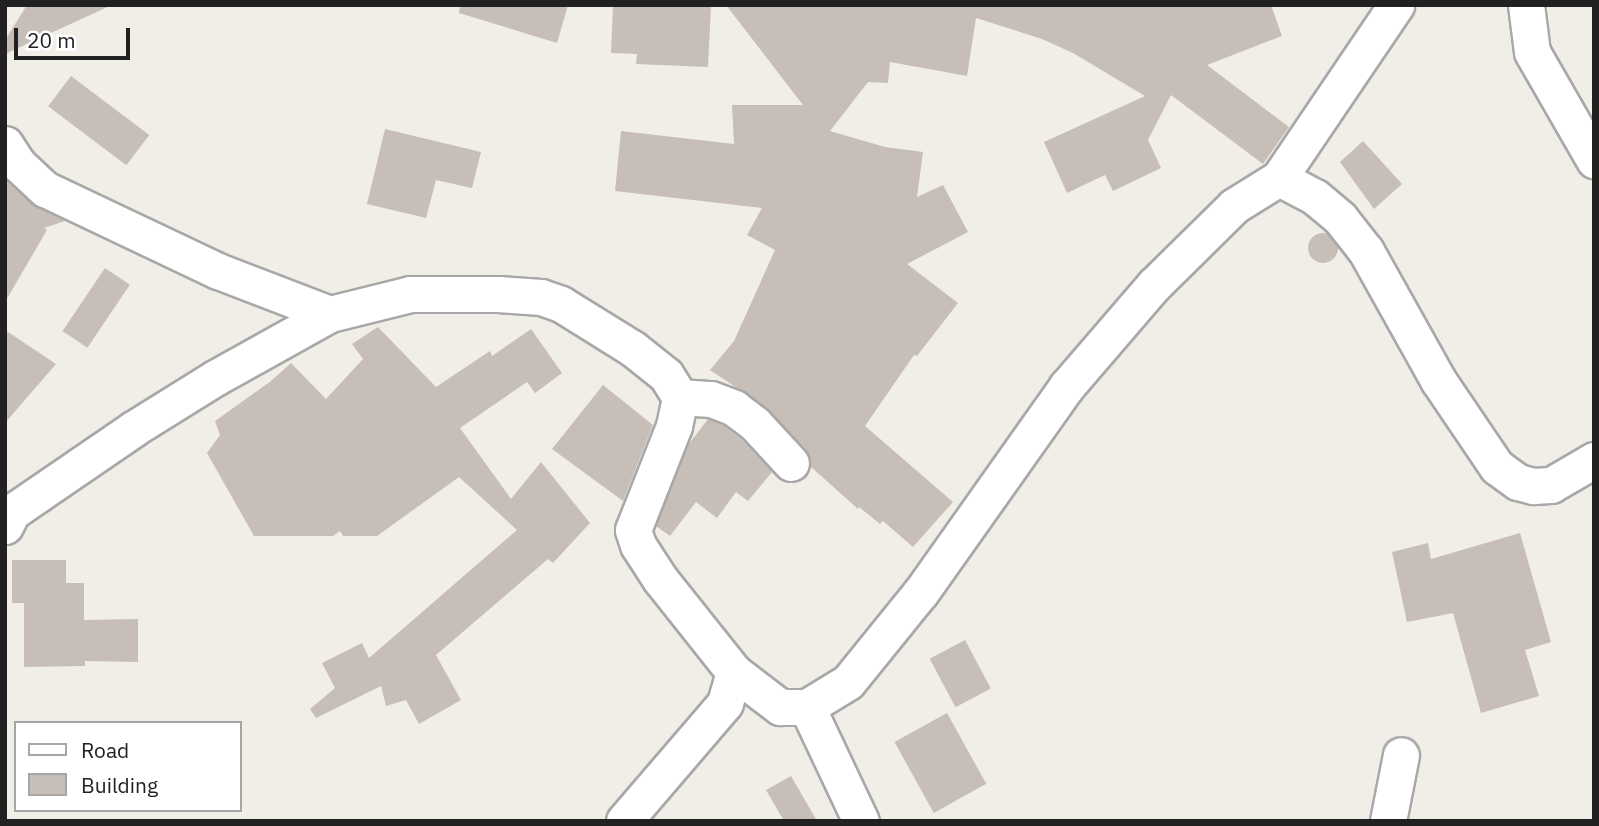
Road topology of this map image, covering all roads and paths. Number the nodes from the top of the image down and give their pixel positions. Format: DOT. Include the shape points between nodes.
graph roads {
  1 [pos="1396,5"];
  2 [pos="1526,5"];
  3 [pos="5,144"];
  4 [pos="1594,160"];
  5 [pos="1279,178"];
  6 [pos="330,314"];
  7 [pos="680,397"];
  8 [pos="1594,460"];
  9 [pos="791,463"];
  10 [pos="5,526"];
  11 [pos="734,672"];
  12 [pos="807,707"];
  13 [pos="1401,755"];
  14 [pos="624,821"];
  15 [pos="861,821"];
  16 [pos="1388,821"];
  1 -- 5 [label="street"];
  2 -- 4 [label="street" via="1532,52"];
  3 -- 6 [label="street" via="18,164 45,189 218,271"];
  5 -- 8 [label="street" via="1315,197 1366,251 1438,380 1497,467 1518,482 1551,485"];
  5 -- 12 [label="street" via="1234,205 1154,285 1067,386 921,592 848,682"];
  6 -- 7 [label="street" via="410,294 466,292 541,298 561,304 632,348 666,376"];
  6 -- 10 [label="street" via="133,429 12,512"];
  7 -- 9 [label="street" via="711,399 734,408"];
  7 -- 11 [label="street" via="674,426 633,530 660,579"];
  11 -- 12 [label="street" via="780,707"];
  11 -- 14 [label="street" via="725,703"];
  12 -- 15 [label="street"];
  13 -- 16 [label="street"];
}
